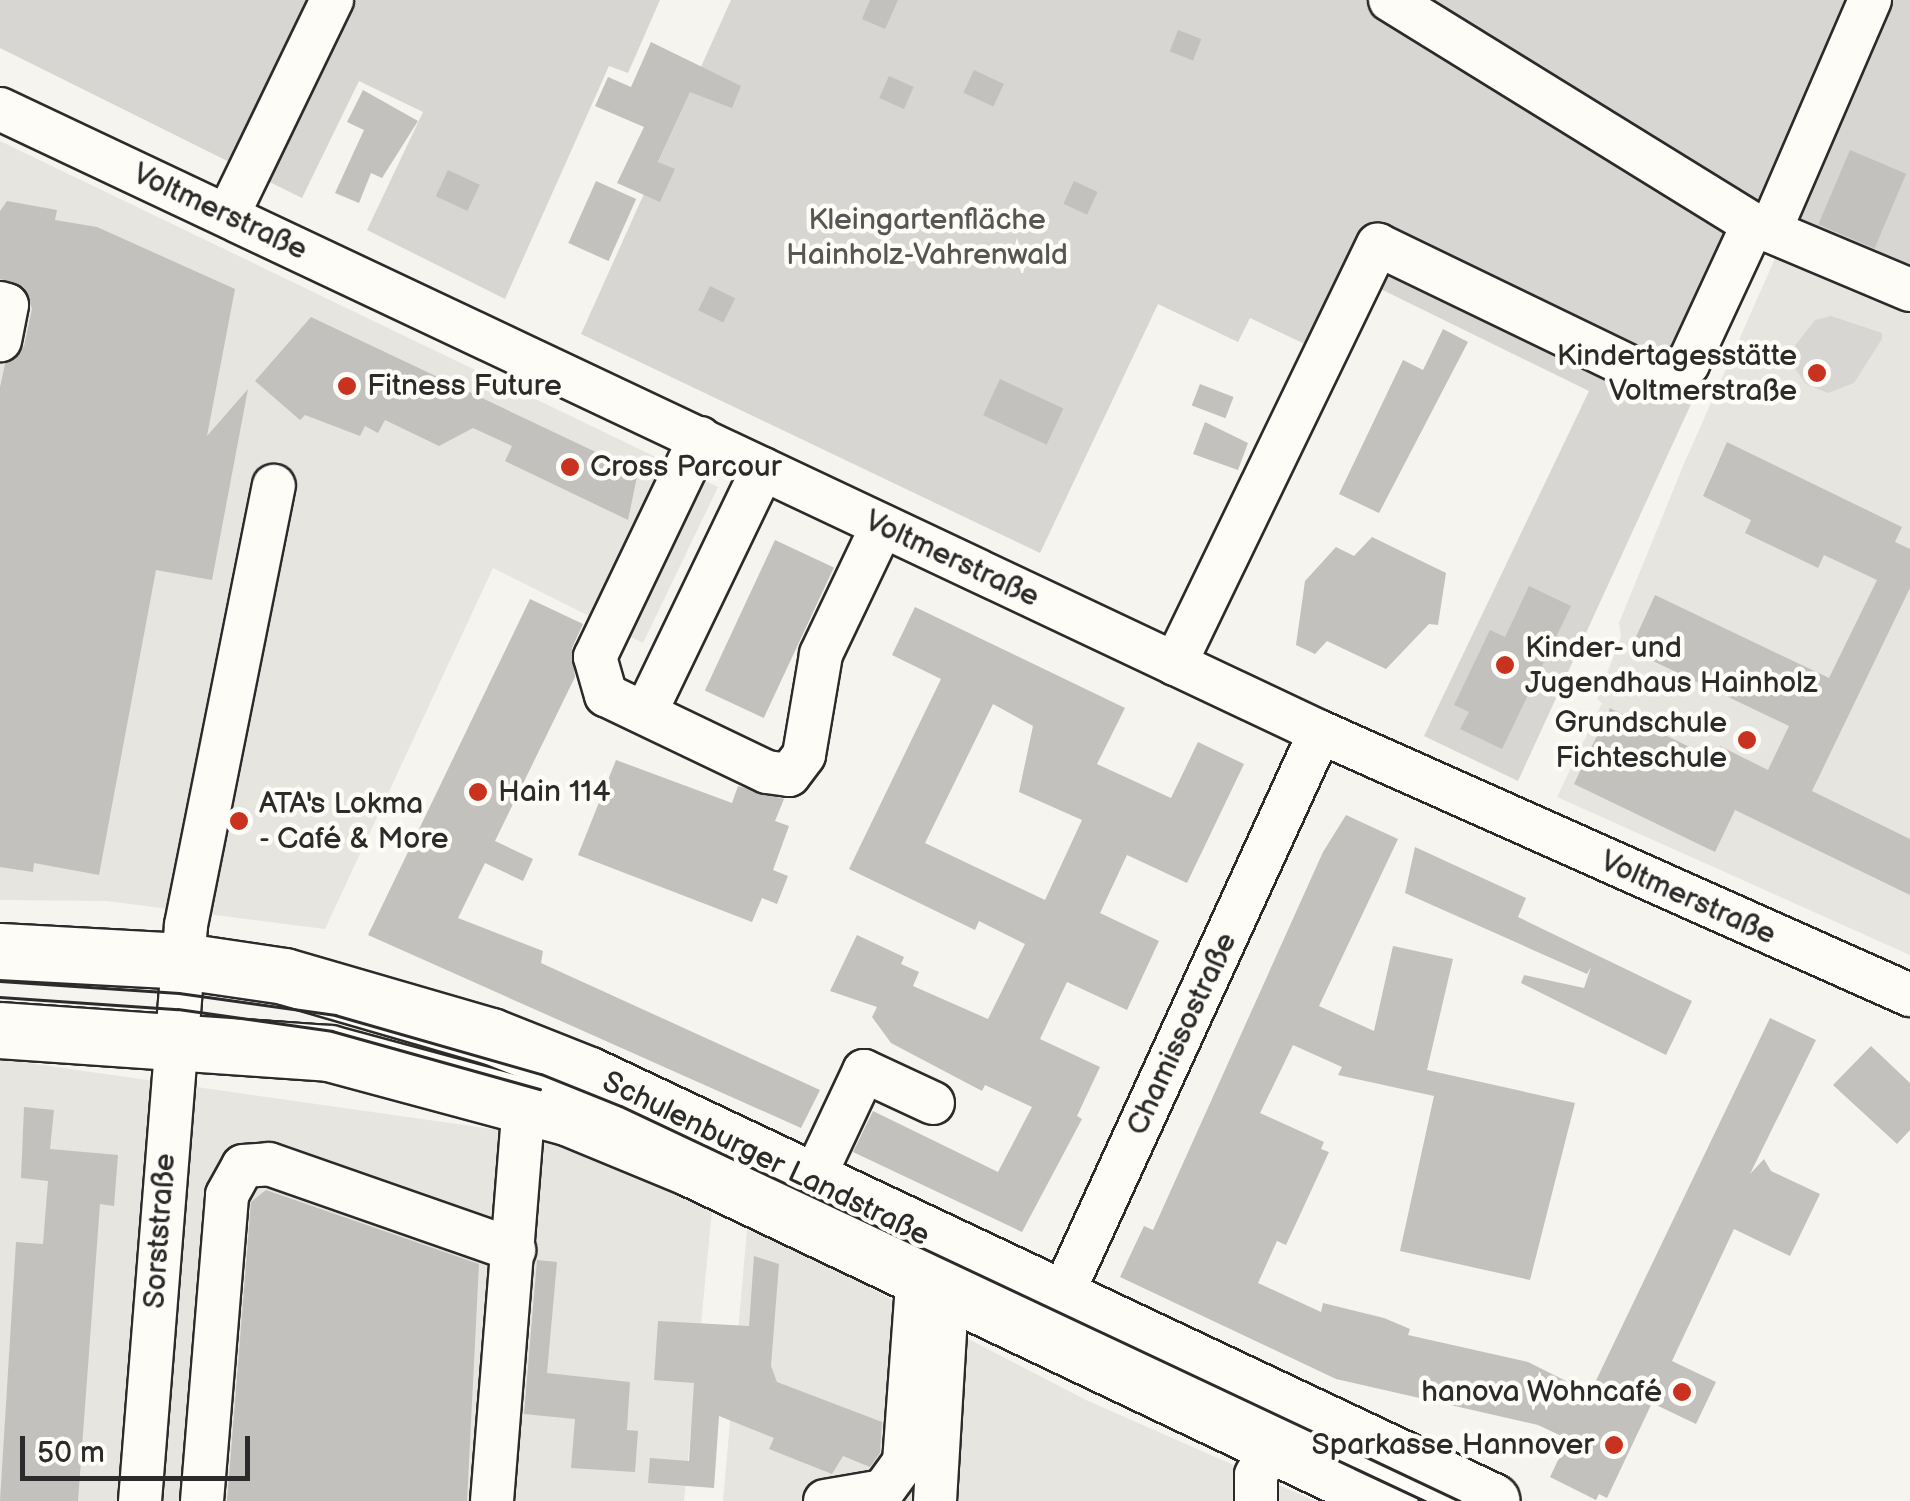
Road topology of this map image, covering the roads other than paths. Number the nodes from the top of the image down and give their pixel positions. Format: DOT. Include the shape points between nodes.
graph roads {
  1 [pos="332,0"];
  2 [pos="1390,0"];
  3 [pos="1870,0"];
  4 [pos="0,109"];
  5 [pos="228,216"];
  6 [pos="1762,228"];
  7 [pos="1910,290"];
  8 [pos="0,304"];
  9 [pos="0,340"];
  10 [pos="700,438"];
  11 [pos="762,469"];
  12 [pos="274,486"];
  13 [pos="882,526"];
  14 [pos="1175,664"];
  15 [pos="654,695"];
  16 [pos="1320,732"];
  17 [pos="0,951"];
  18 [pos="183,961"];
  19 [pos="1910,995"];
  20 [pos="0,1030"];
  21 [pos="173,1039"];
  22 [pos="524,1104"];
  23 [pos="933,1104"];
  24 [pos="804,1199"];
  25 [pos="514,1250"];
  26 [pos="942,1274"];
  27 [pos="1052,1318"];
  28 [pos="1272,1446"];
  29 [pos="140,1501"];
  30 [pos="202,1501"];
  31 [pos="492,1501"];
  32 [pos="826,1501"];
  33 [pos="935,1501"];
  34 [pos="1256,1501"];
  35 [pos="1390,1501"];
  36 [pos="1492,1501"];
  1 -- 5 [label="street"];
  2 -- 6 [label="street"];
  3 -- 6 [label="street"];
  4 -- 5 [label="street, Voltmerstraße"];
  5 -- 10 [label="street, Voltmerstraße"];
  6 -- 7 [label="street"];
  6 -- 14 [label="street" via="1688,364 1651,377 1378,245"];
  8 -- 9 [label="street" via="6,305"];
  10 -- 11 [label="street, Voltmerstraße"];
  10 -- 13 [label="street" via="594,657 606,695 767,772 789,775 804,755 821,654"];
  11 -- 13 [label="street, Voltmerstraße"];
  11 -- 15 [label="street"];
  12 -- 18 [label="street, Sorststraße"];
  13 -- 14 [label="street, Voltmerstraße"];
  14 -- 16 [label="street, Voltmerstraße"];
  16 -- 19 [label="street, Voltmerstraße"];
  16 -- 27 [label="street, Chamissostraße"];
  17 -- 18 [label="main road, Schulenburger Landstraße"];
  18 -- 21 [label="street, Sorststraße"];
  18 -- 24 [label="main road, Schulenburger Landstraße" via="284,976 492,1036"];
  20 -- 21 [label="main road, Schulenburger Landstraße"];
  21 -- 22 [label="main road, Schulenburger Landstraße" via="329,1053"];
  21 -- 29 [label="street, Sorststraße"];
  22 -- 24 [label="main road, Schulenburger Landstraße"];
  22 -- 25 [label="street"];
  23 -- 24 [label="street" via="864,1071"];
  24 -- 26 [label="main road, Schulenburger Landstraße"];
  25 -- 30 [label="street" via="269,1164 243,1166 227,1195"];
  25 -- 31 [label="street"];
  26 -- 27 [label="main road, Schulenburger Landstraße"];
  26 -- 32 [label="street" via="916,1299 904,1462 883,1492"];
  26 -- 33 [label="street" via="946,1314"];
  27 -- 28 [label="main road, Schulenburger Landstraße"];
  27 -- 36 [label="main road, Schulenburger Landstraße"];
  28 -- 34 [label="street" via="1256,1474"];
  28 -- 35 [label="main road, Schulenburger Landstraße"];
}
